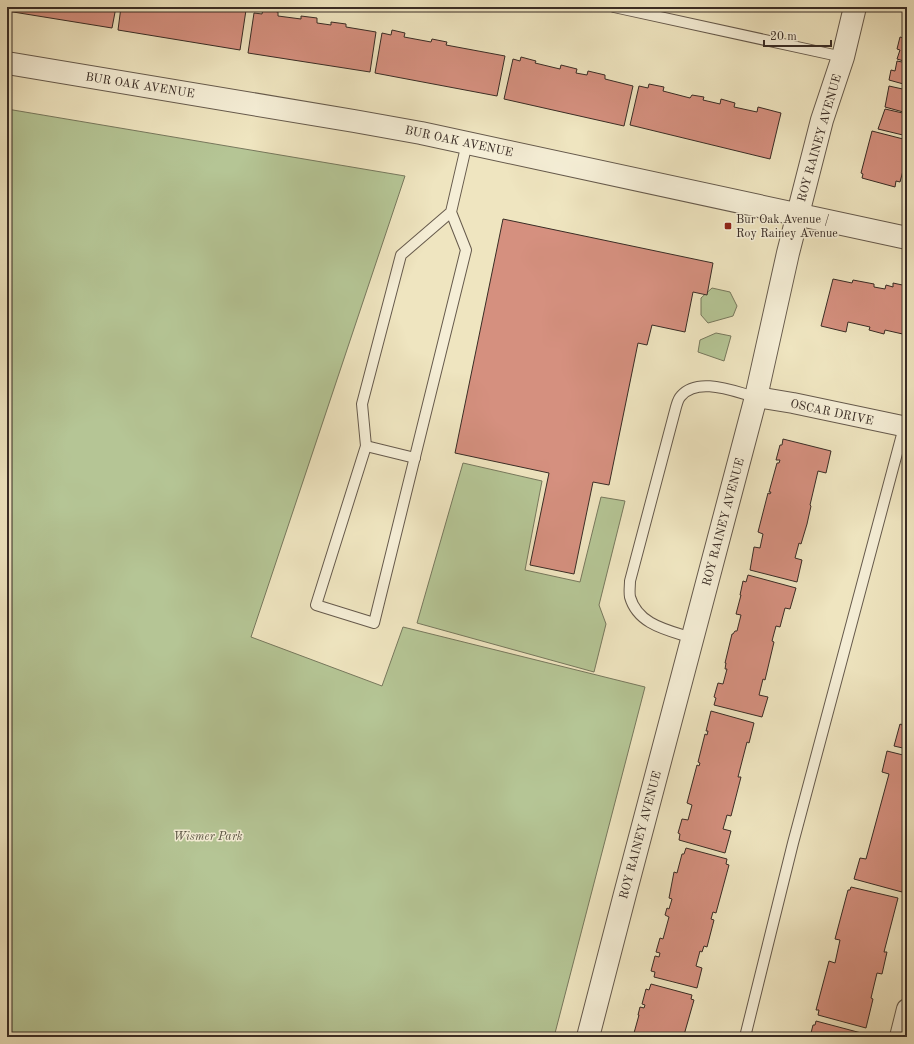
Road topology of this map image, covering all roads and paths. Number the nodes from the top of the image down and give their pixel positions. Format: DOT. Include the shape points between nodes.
graph roads {
  1 [pos="614,7"];
  2 [pos="855,7"];
  3 [pos="843,57"];
  4 [pos="7,63"];
  5 [pos="467,143"];
  6 [pos="451,212"];
  7 [pos="798,214"];
  8 [pos="907,238"];
  9 [pos="756,397"];
  10 [pos="905,427"];
  11 [pos="366,446"];
  12 [pos="415,458"];
  13 [pos="692,638"];
  14 [pos="907,1009"];
  15 [pos="588,1037"];
  16 [pos="745,1037"];
  17 [pos="900,1037"];
  1 -- 3 [label="lane"];
  2 -- 3 [label="street, ROY RAINEY AVENUE"];
  3 -- 7 [label="street, ROY RAINEY AVENUE" via="822,120"];
  4 -- 5 [label="street, BUR OAK AVENUE" via="354,120"];
  5 -- 6 [label="lane"];
  5 -- 7 [label="street, BUR OAK AVENUE"];
  6 -- 11 [label="lane" via="401,255 362,404"];
  6 -- 12 [label="lane" via="466,250"];
  7 -- 8 [label="street, BUR OAK AVENUE"];
  7 -- 9 [label="street, ROY RAINEY AVENUE"];
  9 -- 10 [label="street, OSCAR DRIVE"];
  9 -- 13 [label="street, ROY RAINEY AVENUE"];
  9 -- 13 [label="lane" via="714,386 700,387 680,396 676,407 630,581 630,596 639,614 647,622"];
  10 -- 16 [label="lane" via="793,843"];
  11 -- 12 [label="lane"];
  11 -- 12 [label="lane" via="316,605 374,623"];
  13 -- 15 [label="street, ROY RAINEY AVENUE"];
  14 -- 17 [label="street"];
}
